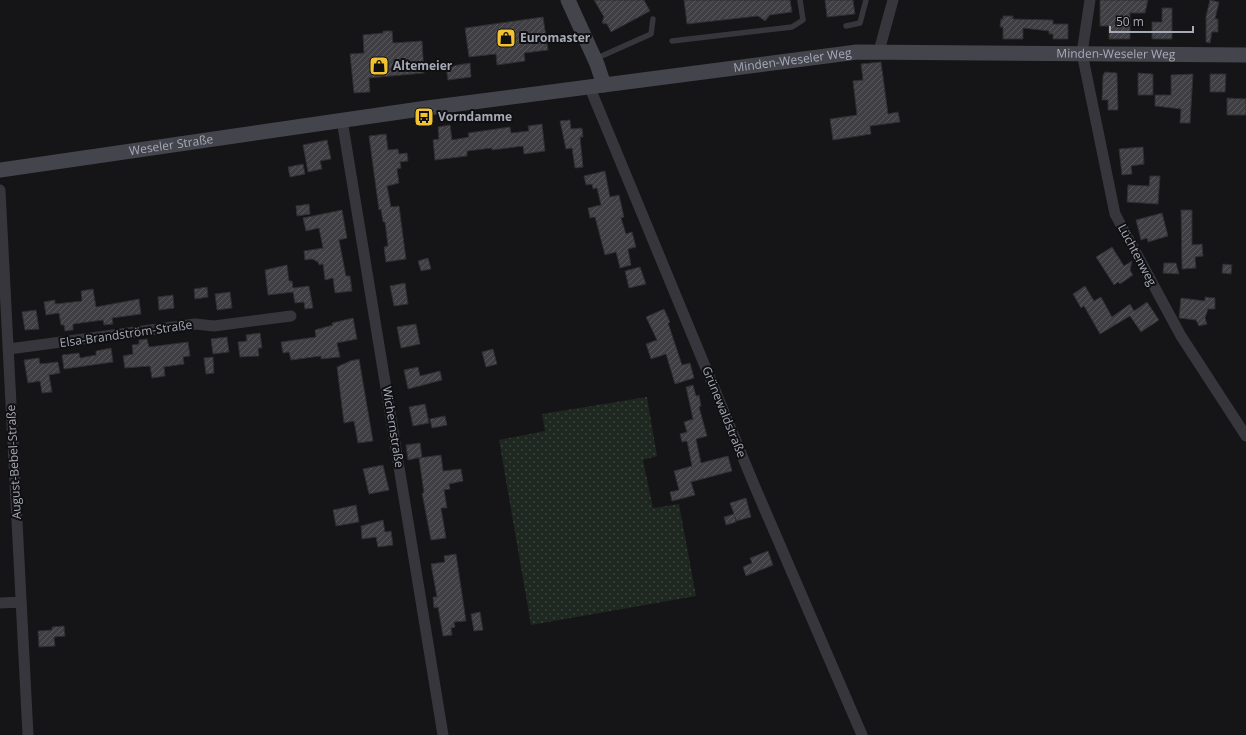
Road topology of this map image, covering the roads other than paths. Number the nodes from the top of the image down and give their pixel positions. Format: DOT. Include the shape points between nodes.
graph roads {
  1 [pos="568,0"];
  2 [pos="800,0"];
  3 [pos="866,0"];
  4 [pos="893,0"];
  5 [pos="1090,0"];
  6 [pos="653,19"];
  7 [pos="846,26"];
  8 [pos="672,41"];
  9 [pos="879,51"];
  10 [pos="1246,52"];
  11 [pos="1082,53"];
  12 [pos="595,59"];
  13 [pos="597,87"];
  14 [pos="342,120"];
  15 [pos="0,170"];
  16 [pos="0,190"];
  17 [pos="291,316"];
  18 [pos="9,349"];
  19 [pos="1246,436"];
  20 [pos="21,602"];
  21 [pos="0,603"];
  22 [pos="28,735"];
  23 [pos="443,735"];
  24 [pos="862,735"];
  1 -- 12 [label="street"];
  2 -- 8 [label="lane" via="803,20 792,27"];
  3 -- 7 [label="lane" via="860,23"];
  4 -- 9 [label="street"];
  5 -- 11 [label="street"];
  6 -- 12 [label="lane" via="651,34"];
  9 -- 11 [label="street, Minden-Weseler Weg"];
  9 -- 13 [label="street, Minden-Weseler Weg"];
  10 -- 11 [label="street, Minden-Weseler Weg"];
  11 -- 19 [label="street, Lüchtenweg" via="1115,214 1181,336"];
  12 -- 13 [label="street"];
  13 -- 14 [label="street, Minden-Weseler Weg"];
  13 -- 24 [label="street, Grünewaldstraße" via="755,487"];
  14 -- 15 [label="street, Weseler Straße"];
  14 -- 23 [label="street, Wichernstraße"];
  16 -- 18 [label="street, August-Bebel-Straße"];
  17 -- 18 [label="street, Elsa-Brandström-Straße" via="214,326 195,324"];
  18 -- 20 [label="street, August-Bebel-Straße"];
  20 -- 21 [label="street"];
  20 -- 22 [label="street, August-Bebel-Straße"];
}
